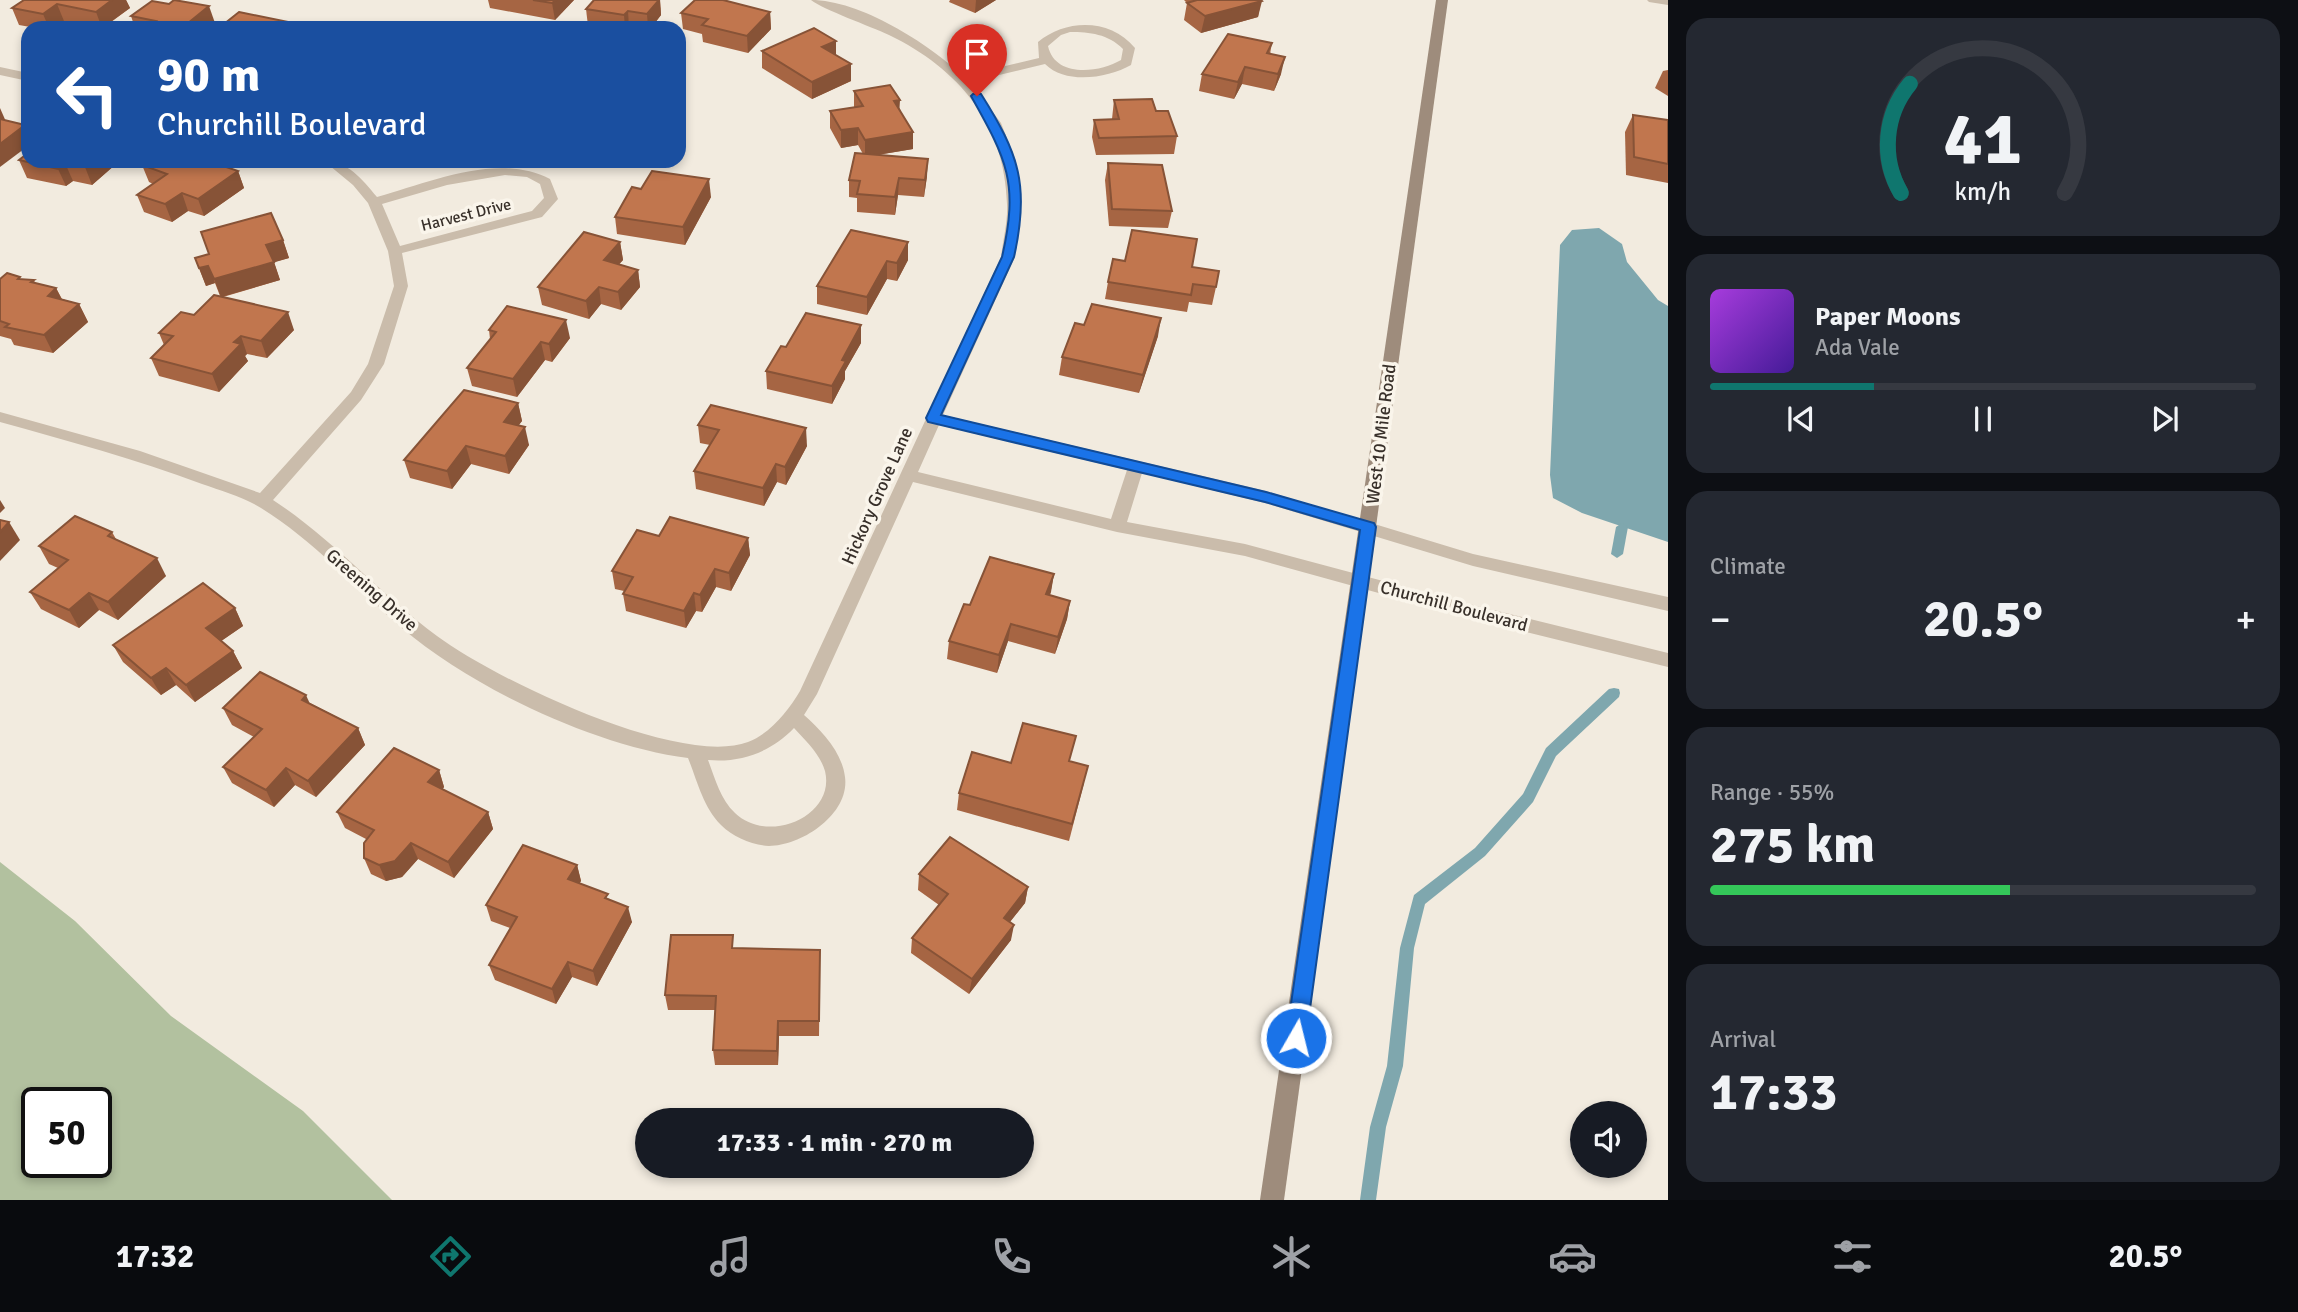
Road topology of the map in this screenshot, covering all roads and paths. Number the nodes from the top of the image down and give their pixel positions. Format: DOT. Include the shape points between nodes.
graph roads {
  1 [pos="817,0"];
  2 [pos="1442,0"];
  3 [pos="1653,0"];
  4 [pos="1668,2"];
  5 [pos="1046,60"];
  6 [pos="0,71"];
  7 [pos="21,76"];
  8 [pos="965,79"];
  9 [pos="339,168"];
  10 [pos="374,202"];
  11 [pos="395,251"];
  12 [pos="0,417"];
  13 [pos="933,418"];
  14 [pos="1136,468"];
  15 [pos="908,475"];
  16 [pos="263,501"];
  17 [pos="1117,526"];
  18 [pos="1368,527"];
  19 [pos="1360,581"];
  20 [pos="1668,604"];
  21 [pos="1668,660"];
  22 [pos="794,719"];
  23 [pos="695,753"];
  24 [pos="1272,1200"];
  1 -- 8 [label="street, Hickory Grove Lane" via="898,33"];
  2 -- 18 [label="main road, West 10 Mile Road"];
  3 -- 4 [label="street"];
  5 -- 5 [label="street" via="1067,71 1095,74 1120,68 1130,55 1129,48 1113,35 1070,29 1042,44"];
  5 -- 8 [label="street"];
  6 -- 7 [label="street"];
  8 -- 13 [label="street, Hickory Grove Lane" via="1007,150 1017,192 1014,229 1008,257"];
  9 -- 10 [label="street"];
  10 -- 11 [label="street"];
  10 -- 11 [label="street, Harvest Drive" via="500,170 524,171 549,183 551,199 537,214"];
  11 -- 16 [label="street" via="401,286 376,364 356,396"];
  12 -- 16 [label="street, Greening Drive" via="163,463"];
  13 -- 14 [label="street"];
  13 -- 15 [label="street, Hickory Grove Lane"];
  14 -- 17 [label="street"];
  14 -- 18 [label="street" via="1266,497"];
  15 -- 17 [label="street, Churchill Boulevard"];
  15 -- 22 [label="street, Hickory Grove Lane"];
  16 -- 23 [label="street, Greening Drive" via="450,656 502,686 629,737"];
  17 -- 19 [label="street, Churchill Boulevard" via="1245,550"];
  18 -- 19 [label="main road, West 10 Mile Road"];
  18 -- 20 [label="street" via="1473,560"];
  19 -- 21 [label="street, Churchill Boulevard"];
  19 -- 24 [label="main road, West 10 Mile Road"];
  22 -- 23 [label="street, Greening Drive" via="745,751"];
  22 -- 23 [label="street" via="814,736 830,760 836,780 833,797 821,813 796,830 774,837 753,835 736,826 723,814"];
}
